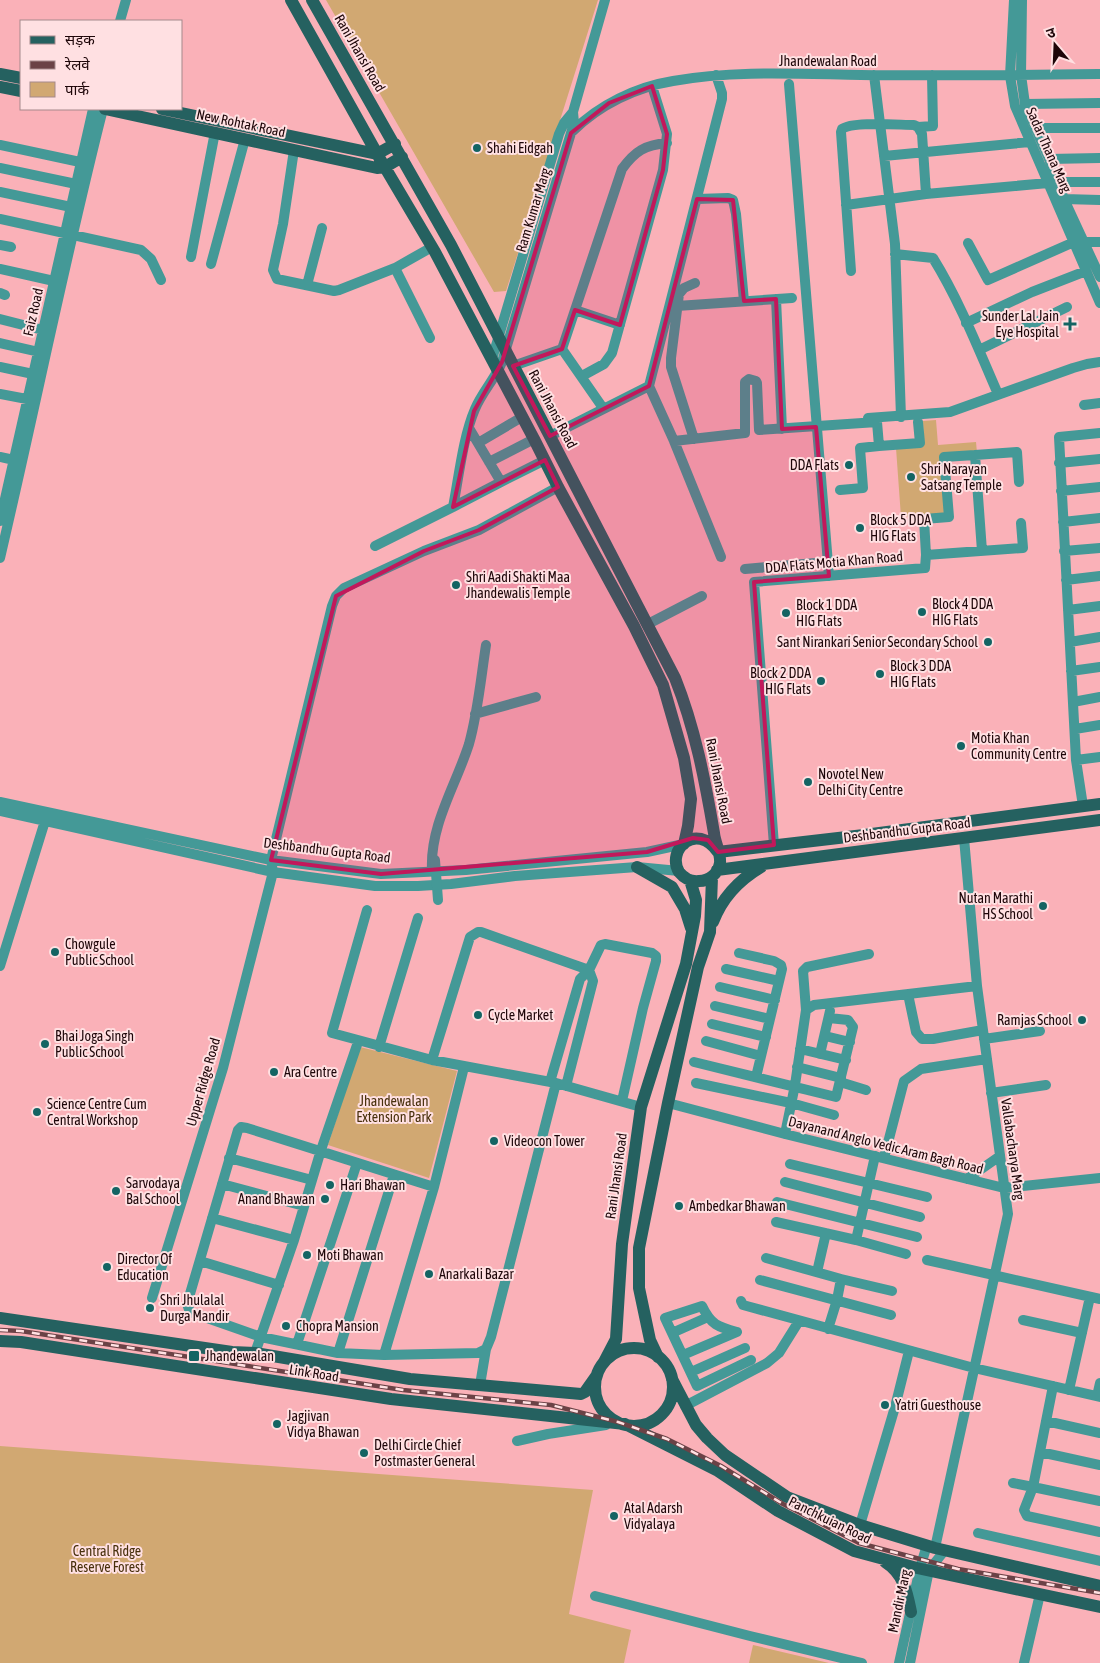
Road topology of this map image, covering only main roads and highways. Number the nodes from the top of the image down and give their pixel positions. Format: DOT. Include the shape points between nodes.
graph roads {
  1 [pos="291,0"];
  2 [pos="312,0"];
  3 [pos="0,74"];
  4 [pos="20,78"];
  5 [pos="0,87"];
  6 [pos="20,91"];
  7 [pos="109,110"];
  8 [pos="167,110"];
  9 [pos="395,144"];
  10 [pos="377,154"];
  11 [pos="402,157"];
  12 [pos="385,167"];
  13 [pos="1100,804"];
  14 [pos="1100,820"];
  15 [pos="684,844"];
  16 [pos="718,852"];
  17 [pos="768,863"];
  18 [pos="637,867"];
  19 [pos="714,874"];
  20 [pos="690,880"];
  21 [pos="692,931"];
  22 [pos="710,932"];
  23 [pos="0,1318"];
  24 [pos="0,1341"];
  25 [pos="658,1357"];
  26 [pos="604,1362"];
  27 [pos="597,1375"];
  28 [pos="672,1379"];
  29 [pos="625,1424"];
  30 [pos="878,1558"];
  31 [pos="1100,1586"];
  32 [pos="1100,1607"];
  33 [pos="911,1612"];
  1 -- 10 [label="main road"];
  2 -- 9 [label="main road, Rani Jhansi Road"];
  3 -- 4 [label="main road"];
  5 -- 6 [label="main road"];
  7 -- 12 [label="main road, New Rohtak Road" via="377,168"];
  8 -- 10 [label="main road, New Rohtak Road"];
  9 -- 10 [label="main road"];
  9 -- 11 [label="main road, Rani Jhansi Road"];
  10 -- 12 [label="main road"];
  11 -- 12 [label="main road"];
  11 -- 16 [label="main road, Rani Jhansi Road" via="451,245 675,678 688,711 700,758"];
  12 -- 15 [label="main road" via="432,247 663,685 684,758 691,799"];
  13 -- 16 [label="main road, Deshbandhu Gupta Road"];
  14 -- 17 [label="main road, Deshbandhu Gupta Road"];
  15 -- 16 [label="main road" via="693,838 705,839"];
  15 -- 20 [label="main road" via="676,856 677,866"];
  16 -- 19 [label="main road" via="720,862"];
  17 -- 19 [label="main road, Deshbandhu Gupta Road"];
  17 -- 22 [label="main road" via="747,875 729,893 718,909"];
  18 -- 21 [label="main road" via="672,887 685,909"];
  19 -- 20 [label="main road" via="706,881"];
  19 -- 22 [label="main road"];
  20 -- 21 [label="main road, Rani Jhansi Road" via="696,900"];
  21 -- 26 [label="main road, Rani Jhansi Road" via="686,964 641,1107 622,1244 616,1339"];
  22 -- 25 [label="main road" via="698,967 639,1248 639,1288 650,1340"];
  23 -- 27 [label="main road, Link Road" via="255,1353 410,1379 582,1394"];
  24 -- 29 [label="main road, Link Road" via="390,1399"];
  25 -- 26 [label="main road" via="634,1349 618,1352"];
  25 -- 28 [label="main road"];
  26 -- 27 [label="main road"];
  27 -- 29 [label="main road" via="595,1391 600,1407 611,1419"];
  28 -- 29 [label="main road" via="671,1398 662,1414 646,1425"];
  28 -- 31 [label="main road, Panchkuian Road" via="696,1425 725,1456 787,1496 860,1525 936,1548"];
  29 -- 30 [label="main road, Panchkuian Road" via="718,1471 778,1512 854,1551"];
  30 -- 32 [label="main road, Panchkuian Road"];
  30 -- 33 [label="main road" via="900,1575"];
}
